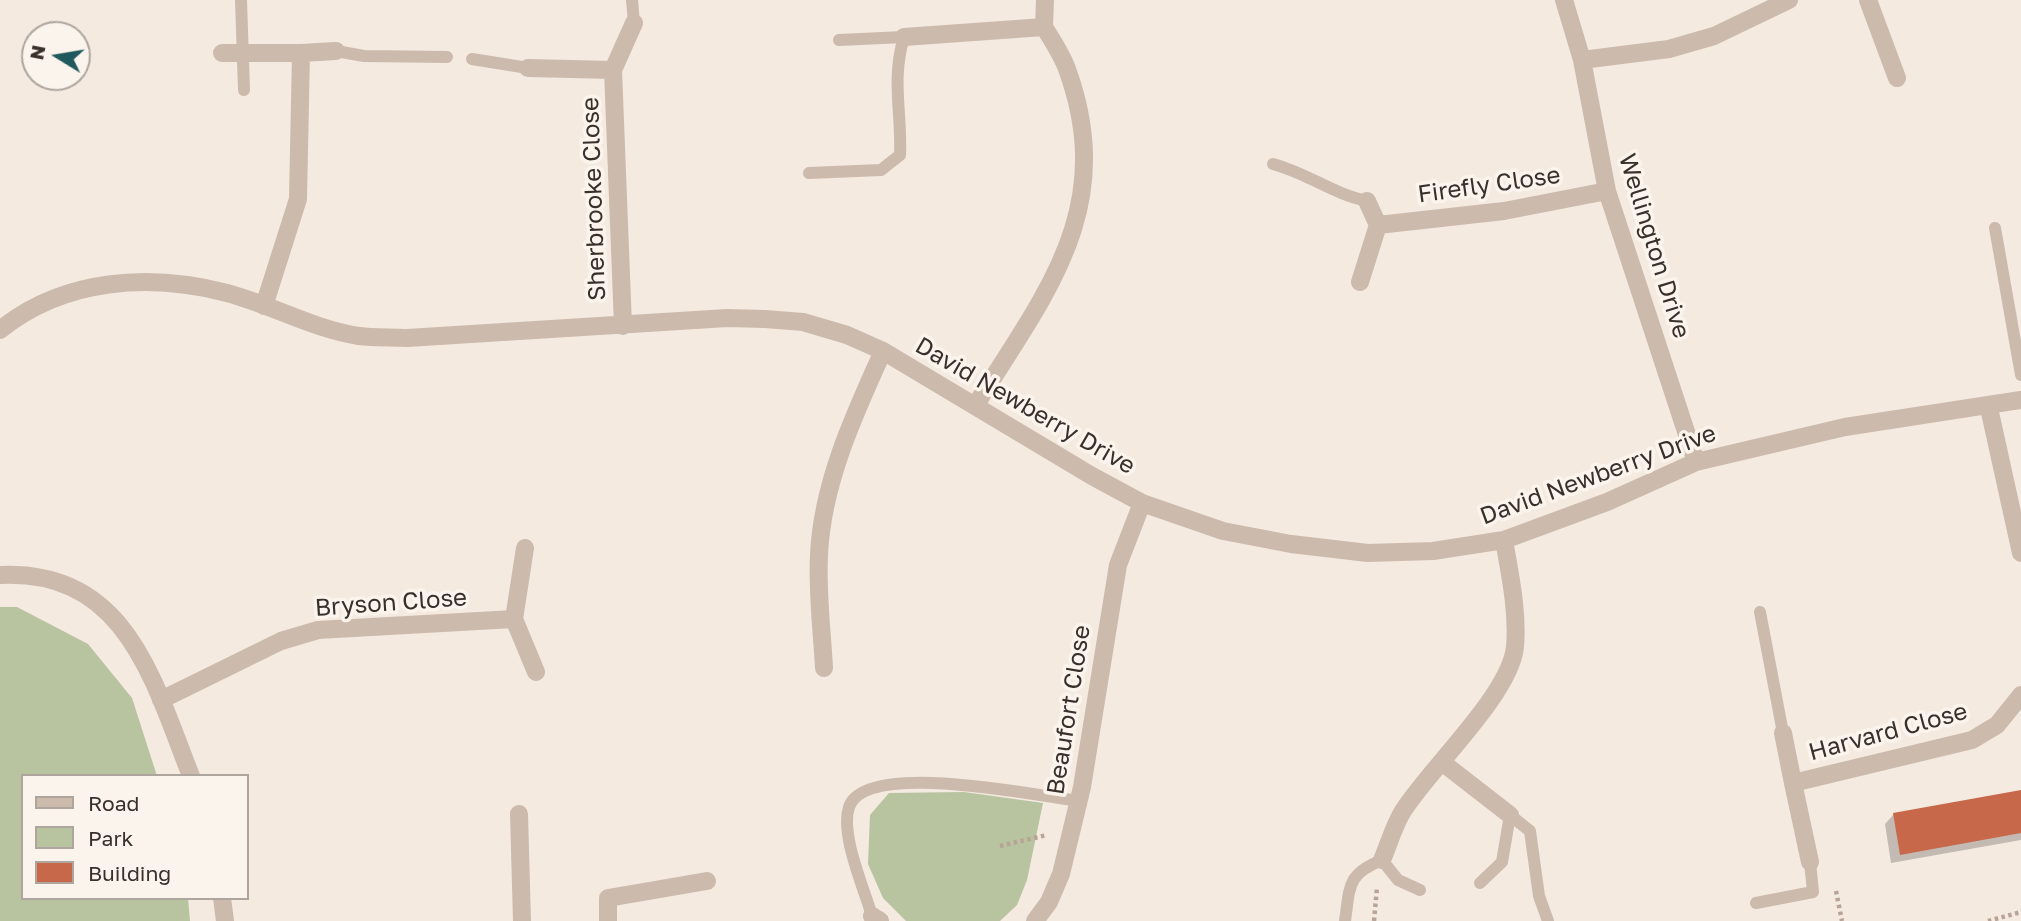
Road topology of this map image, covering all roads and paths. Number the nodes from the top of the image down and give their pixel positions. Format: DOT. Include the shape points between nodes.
graph roads {
  1 [pos="241,0"];
  2 [pos="632,0"];
  3 [pos="1045,0"];
  4 [pos="1564,0"];
  5 [pos="1789,0"];
  6 [pos="1868,0"];
  7 [pos="634,23"];
  8 [pos="1044,26"];
  9 [pos="904,37"];
  10 [pos="839,40"];
  11 [pos="336,51"];
  12 [pos="243,52"];
  13 [pos="222,53"];
  14 [pos="301,53"];
  15 [pos="447,57"];
  16 [pos="472,59"];
  17 [pos="1582,60"];
  18 [pos="528,68"];
  19 [pos="613,70"];
  20 [pos="1897,78"];
  21 [pos="244,90"];
  22 [pos="1273,164"];
  23 [pos="810,173"];
  24 [pos="1607,191"];
  25 [pos="1367,201"];
  26 [pos="1378,225"];
  27 [pos="1995,228"];
  28 [pos="1360,282"];
  29 [pos="264,306"];
  30 [pos="623,326"];
  31 [pos="0,330"];
  32 [pos="883,351"];
  33 [pos="2021,375"];
  34 [pos="2021,400"];
  35 [pos="975,406"];
  36 [pos="1989,408"];
  37 [pos="1696,462"];
  38 [pos="1142,503"];
  39 [pos="1504,540"];
  40 [pos="525,548"];
  41 [pos="2021,553"];
  42 [pos="0,575"];
  43 [pos="1760,612"];
  44 [pos="514,619"];
  45 [pos="824,668"];
  46 [pos="536,672"];
  47 [pos="2021,695"];
  48 [pos="161,699"];
  49 [pos="1783,733"];
  50 [pos="1443,763"];
  51 [pos="190,774"];
  52 [pos="1793,783"];
  53 [pos="1079,801"];
  54 [pos="519,814"];
  55 [pos="1510,815"];
  56 [pos="1072,830"];
  57 [pos="1000,846"];
  58 [pos="1382,860"];
  59 [pos="1810,862"];
  60 [pos="707,881"];
  61 [pos="1480,883"];
  62 [pos="1420,890"];
  63 [pos="222,900"];
  64 [pos="1756,903"];
  65 [pos="2021,912"];
  66 [pos="876,918"];
  67 [pos="225,921"];
  68 [pos="522,921"];
  69 [pos="608,921"];
  70 [pos="1035,921"];
  71 [pos="1345,921"];
  72 [pos="1548,921"];
  73 [pos="1988,921"];
  1 -- 12 [label="lane"];
  2 -- 7 [label="lane"];
  3 -- 8 [label="street"];
  4 -- 17 [label="street, Wellington Drive"];
  5 -- 17 [label="street" via="1714,36 1669,49"];
  6 -- 20 [label="street"];
  7 -- 19 [label="street, Sherbrooke Close"];
  8 -- 9 [label="street"];
  8 -- 35 [label="street" via="1067,68 1080,121 1084,167 1080,208 1052,284"];
  9 -- 10 [label="lane"];
  9 -- 23 [label="lane" via="896,81 900,155 881,170"];
  11 -- 14 [label="street"];
  11 -- 15 [label="lane"];
  12 -- 13 [label="street"];
  12 -- 14 [label="street"];
  12 -- 21 [label="lane"];
  14 -- 29 [label="street" via="299,199"];
  16 -- 18 [label="lane, Sherbrooke Close"];
  17 -- 24 [label="street, Wellington Drive"];
  18 -- 19 [label="street, Sherbrooke Close"];
  19 -- 30 [label="street, Sherbrooke Close"];
  22 -- 25 [label="lane" via="1298,170 1345,197"];
  24 -- 26 [label="street, Firefly Close" via="1504,211"];
  24 -- 37 [label="street, Wellington Drive"];
  25 -- 26 [label="street"];
  26 -- 28 [label="street"];
  27 -- 33 [label="lane"];
  29 -- 30 [label="street, David Newberry Drive" via="359,336 407,338"];
  29 -- 31 [label="street, David Newberry Drive" via="227,293 165,282 103,284 36,306"];
  30 -- 32 [label="street, David Newberry Drive" via="765,318 847,335"];
  32 -- 35 [label="street, David Newberry Drive"];
  32 -- 45 [label="street" via="849,426 827,502 819,555"];
  34 -- 36 [label="street, David Newberry Drive"];
  35 -- 38 [label="street, David Newberry Drive"];
  36 -- 37 [label="street, David Newberry Drive" via="1845,427"];
  36 -- 41 [label="street"];
  37 -- 39 [label="street, David Newberry Drive" via="1607,502"];
  38 -- 39 [label="street, David Newberry Drive" via="1223,531 1368,553 1433,551"];
  38 -- 53 [label="street, Beaufort Close" via="1118,565"];
  39 -- 50 [label="street" via="1514,600 1515,650 1499,685"];
  40 -- 44 [label="street"];
  42 -- 48 [label="street" via="52,580 76,587 103,604 126,632"];
  43 -- 49 [label="lane"];
  44 -- 46 [label="street"];
  44 -- 48 [label="street, Bryson Close" via="318,629 281,641"];
  47 -- 52 [label="street, Harvard Close" via="1997,725 1972,740"];
  48 -- 51 [label="street"];
  49 -- 52 [label="street, Harvard Close"];
  50 -- 55 [label="street"];
  50 -- 58 [label="street" via="1402,811"];
  52 -- 59 [label="street, Harvard Close"];
  53 -- 56 [label="street, Beaufort Close"];
  53 -- 66 [label="lane" via="926,782 876,786 856,795 849,807 847,834"];
  54 -- 68 [label="street"];
  55 -- 61 [label="lane" via="1502,862"];
  55 -- 72 [label="lane" via="1530,831 1539,896"];
  56 -- 57 [label="path"];
  56 -- 70 [label="street, Beaufort Close" via="1061,874"];
  58 -- 62 [label="lane" via="1398,880"];
  58 -- 71 [label="lane" via="1360,869 1350,888"];
  59 -- 64 [label="lane, Harvard Close" via="1813,892"];
  60 -- 69 [label="street" via="608,898"];
  63 -- 67 [label="street"];
  65 -- 73 [label="path"];
}
